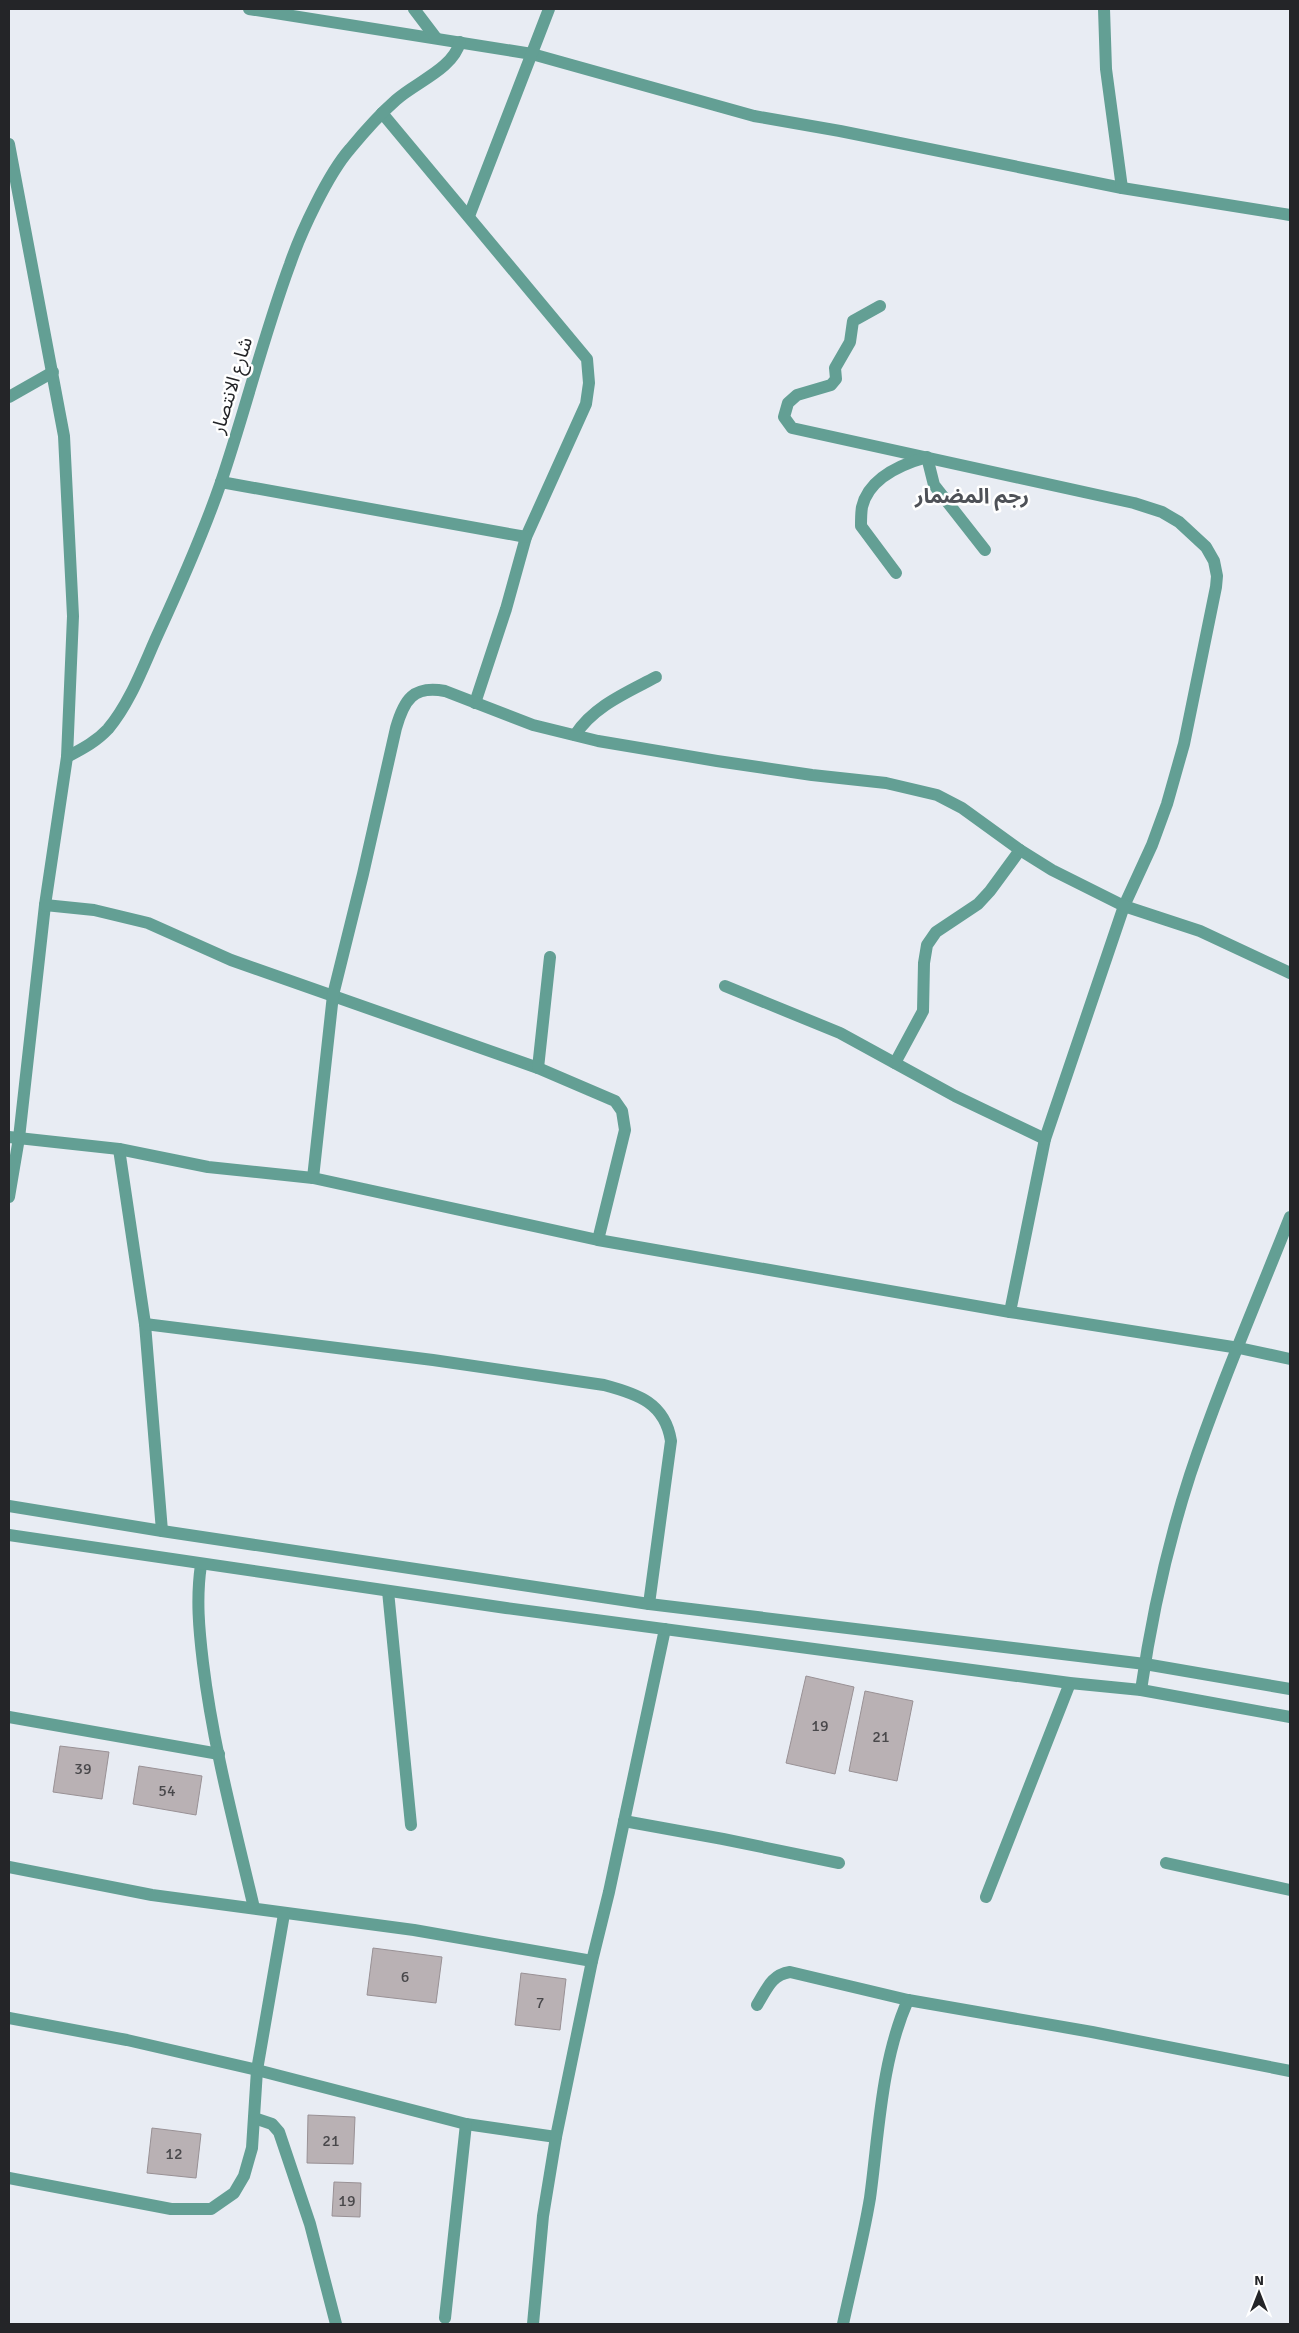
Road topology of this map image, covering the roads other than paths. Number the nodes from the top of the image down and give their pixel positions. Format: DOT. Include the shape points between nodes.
graph roads {
  1 [pos="249,9"];
  2 [pos="414,9"];
  3 [pos="549,9"];
  4 [pos="1104,9"];
  5 [pos="304,13"];
  6 [pos="436,38"];
  7 [pos="460,42"];
  8 [pos="532,54"];
  9 [pos="382,113"];
  10 [pos="9,144"];
  11 [pos="1122,188"];
  12 [pos="1290,215"];
  13 [pos="469,216"];
  14 [pos="880,306"];
  15 [pos="53,372"];
  16 [pos="9,397"];
  17 [pos="927,457"];
  18 [pos="221,482"];
  19 [pos="526,537"];
  20 [pos="985,550"];
  21 [pos="896,573"];
  22 [pos="656,677"];
  23 [pos="475,703"];
  24 [pos="575,735"];
  25 [pos="67,757"];
  26 [pos="1020,850"];
  27 [pos="45,905"];
  28 [pos="1124,906"];
  29 [pos="550,957"];
  30 [pos="1290,973"];
  31 [pos="725,986"];
  32 [pos="333,996"];
  33 [pos="894,1063"];
  34 [pos="538,1068"];
  35 [pos="14,1138"];
  36 [pos="1045,1139"];
  37 [pos="119,1149"];
  38 [pos="314,1178"];
  39 [pos="9,1197"];
  40 [pos="1290,1217"];
  41 [pos="598,1240"];
  42 [pos="1010,1312"];
  43 [pos="145,1324"];
  44 [pos="1238,1348"];
  45 [pos="1290,1359"];
  46 [pos="9,1506"];
  47 [pos="162,1531"];
  48 [pos="9,1535"];
  49 [pos="201,1565"];
  50 [pos="388,1591"];
  51 [pos="649,1604"];
  52 [pos="665,1628"];
  53 [pos="1145,1664"];
  54 [pos="1070,1683"];
  55 [pos="1290,1689"];
  56 [pos="1141,1690"];
  57 [pos="1290,1716"];
  58 [pos="9,1717"];
  59 [pos="218,1754"];
  60 [pos="624,1821"];
  61 [pos="411,1825"];
  62 [pos="839,1863"];
  63 [pos="1166,1863"];
  64 [pos="9,1867"];
  65 [pos="1290,1890"];
  66 [pos="986,1897"];
  67 [pos="254,1908"];
  68 [pos="284,1914"];
  69 [pos="592,1962"];
  70 [pos="908,2000"];
  71 [pos="757,2005"];
  72 [pos="9,2018"];
  73 [pos="257,2070"];
  74 [pos="1290,2071"];
  75 [pos="254,2118"];
  76 [pos="466,2124"];
  77 [pos="556,2137"];
  78 [pos="9,2178"];
  79 [pos="445,2318"];
  80 [pos="336,2324"];
  81 [pos="533,2324"];
  82 [pos="843,2324"];
  1 -- 5 [label="street"];
  2 -- 6 [label="street"];
  3 -- 8 [label="street"];
  4 -- 11 [label="street" via="1106,69"];
  5 -- 6 [label="street"];
  6 -- 7 [label="street"];
  7 -- 8 [label="street"];
  7 -- 9 [label="street, شارع الانتصار" via="458,51 449,62 410,88"];
  8 -- 11 [label="street" via="754,116"];
  8 -- 13 [label="street"];
  9 -- 13 [label="street"];
  9 -- 18 [label="street, شارع الانتصار" via="348,151 294,254 262,345"];
  10 -- 15 [label="street"];
  11 -- 12 [label="street"];
  13 -- 19 [label="street" via="587,358 590,383 586,404"];
  14 -- 17 [label="street" via="853,321 850,342 837,362 836,379 831,385 798,395 788,403 784,417 792,428"];
  15 -- 16 [label="street"];
  15 -- 25 [label="street" via="64,436 72,588"];
  17 -- 20 [label="street" via="934,484"];
  17 -- 21 [label="street" via="902,464 886,475 873,487 862,505 861,526"];
  17 -- 28 [label="street" via="1162,512 1195,536 1214,560 1216,587 1184,744 1152,845"];
  18 -- 19 [label="street"];
  18 -- 25 [label="street, شارع الانتصار" via="198,545 124,704 108,729 90,746"];
  19 -- 23 [label="street"];
  22 -- 24 [label="street" via="597,709"];
  23 -- 24 [label="street" via="533,725"];
  23 -- 32 [label="street" via="431,689 416,693 400,712"];
  24 -- 26 [label="street" via="717,762 915,788 962,808"];
  25 -- 27 [label="street"];
  26 -- 28 [label="street"];
  26 -- 33 [label="street" via="978,904 936,932 927,945 923,1011"];
  27 -- 32 [label="street" via="94,910 148,923 231,960"];
  27 -- 35 [label="street"];
  28 -- 30 [label="street" via="1200,931"];
  28 -- 36 [label="street"];
  29 -- 34 [label="street"];
  31 -- 33 [label="street" via="840,1034"];
  32 -- 34 [label="street"];
  32 -- 38 [label="street"];
  33 -- 36 [label="street"];
  34 -- 41 [label="street" via="605,1096 622,1110 624,1130"];
  35 -- 37 [label="street"];
  35 -- 39 [label="street"];
  36 -- 42 [label="street"];
  37 -- 38 [label="street" via="208,1167"];
  37 -- 43 [label="street"];
  38 -- 41 [label="street"];
  40 -- 44 [label="street"];
  41 -- 42 [label="street"];
  42 -- 44 [label="street"];
  43 -- 47 [label="street"];
  43 -- 51 [label="street" via="604,1385 629,1392 653,1404 663,1417 671,1441"];
  44 -- 45 [label="street"];
  44 -- 53 [label="street" via="1207,1427 1174,1530"];
  46 -- 47 [label="street"];
  47 -- 51 [label="street"];
  48 -- 49 [label="street"];
  49 -- 50 [label="street"];
  49 -- 59 [label="street" via="197,1590 199,1628 207,1701"];
  50 -- 52 [label="street"];
  50 -- 61 [label="street"];
  51 -- 53 [label="street"];
  52 -- 54 [label="street"];
  52 -- 60 [label="street"];
  53 -- 55 [label="street"];
  53 -- 56 [label="street"];
  54 -- 56 [label="street"];
  54 -- 66 [label="street"];
  56 -- 57 [label="street"];
  58 -- 59 [label="street"];
  59 -- 67 [label="street"];
  60 -- 62 [label="street"];
  60 -- 69 [label="street"];
  63 -- 65 [label="street"];
  64 -- 67 [label="street" via="152,1895"];
  67 -- 68 [label="street"];
  68 -- 69 [label="street" via="414,1930"];
  68 -- 73 [label="street"];
  69 -- 77 [label="street"];
  70 -- 71 [label="street" via="790,1972 779,1974"];
  70 -- 74 [label="street"];
  70 -- 82 [label="street" via="895,2033 866,2222"];
  72 -- 73 [label="street" via="127,2040"];
  73 -- 75 [label="street"];
  73 -- 76 [label="street"];
  75 -- 78 [label="street" via="252,2148 244,2176 234,2193 211,2209 171,2209"];
  75 -- 80 [label="street" via="272,2124 279,2132 310,2224"];
  76 -- 77 [label="street"];
  76 -- 79 [label="street"];
  77 -- 81 [label="street" via="543,2216"];
}
